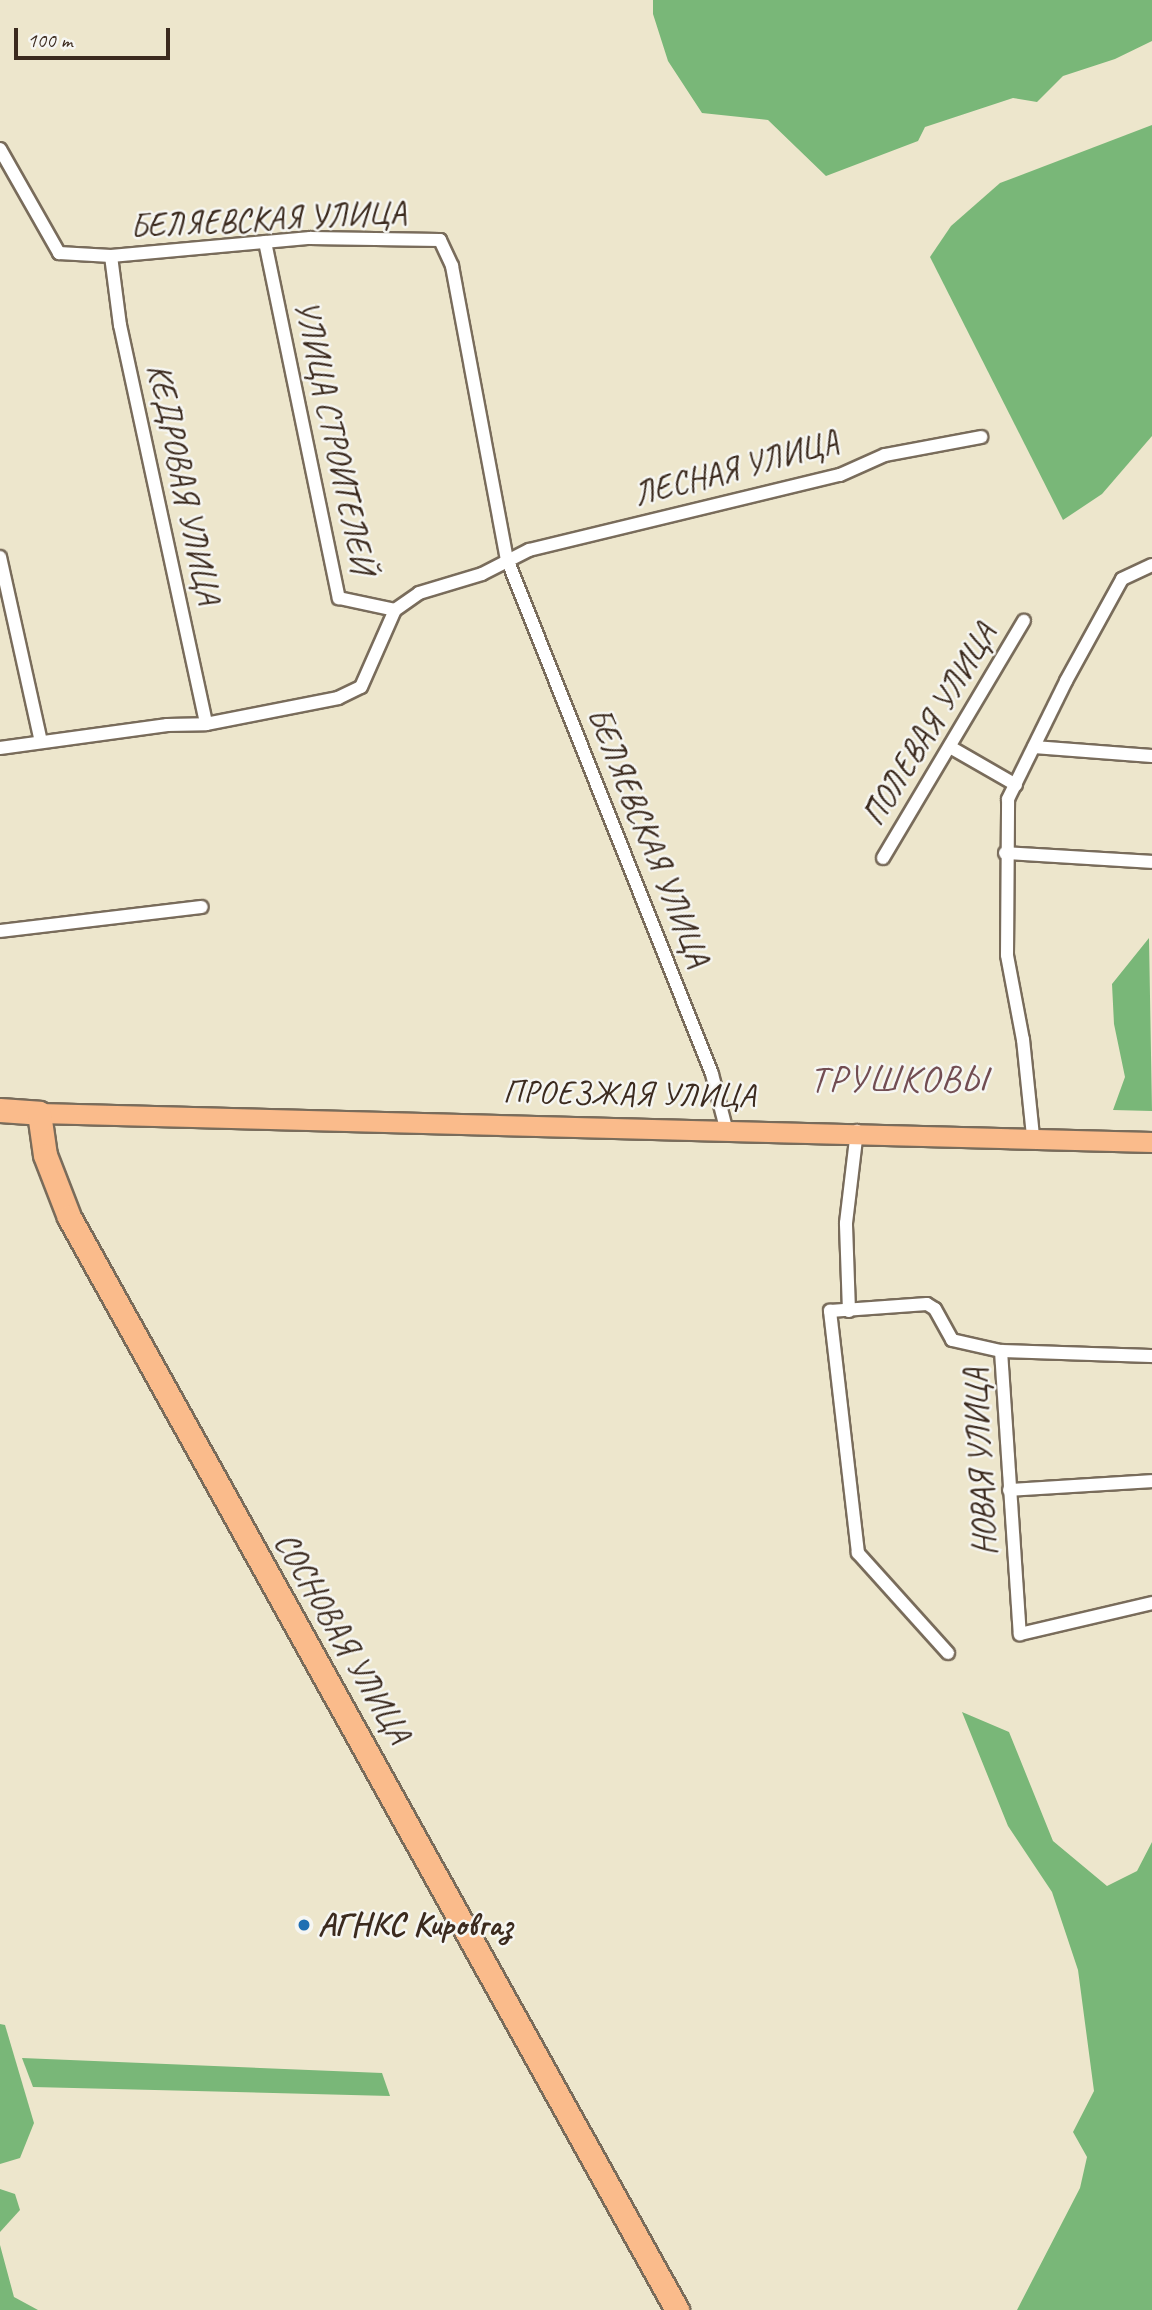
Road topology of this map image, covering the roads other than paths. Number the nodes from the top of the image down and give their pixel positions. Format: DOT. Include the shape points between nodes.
graph roads {
  1 [pos="0,149"];
  2 [pos="265,242"];
  3 [pos="111,256"];
  4 [pos="981,437"];
  5 [pos="0,557"];
  6 [pos="508,564"];
  7 [pos="1152,565"];
  8 [pos="396,610"];
  9 [pos="1024,621"];
  10 [pos="206,724"];
  11 [pos="41,742"];
  12 [pos="950,747"];
  13 [pos="1034,747"];
  14 [pos="0,748"];
  15 [pos="1152,756"];
  16 [pos="1016,785"];
  17 [pos="1004,853"];
  18 [pos="883,858"];
  19 [pos="1152,862"];
  20 [pos="202,906"];
  21 [pos="0,930"];
  22 [pos="0,1110"];
  23 [pos="38,1113"];
  24 [pos="726,1128"];
  25 [pos="857,1131"];
  26 [pos="1034,1136"];
  27 [pos="1152,1142"];
  28 [pos="849,1311"];
  29 [pos="1001,1351"];
  30 [pos="1152,1356"];
  31 [pos="1152,1481"];
  32 [pos="1009,1490"];
  33 [pos="1152,1604"];
  34 [pos="948,1653"];
  35 [pos="677,2310"];
  1 -- 3 [label="street, БЕЛЯЕВСКАЯ УЛИЦА" via="59,253"];
  2 -- 3 [label="street, БЕЛЯЕВСКАЯ УЛИЦА"];
  2 -- 6 [label="street, БЕЛЯЕВСКАЯ УЛИЦА" via="440,240 452,266 485,461"];
  2 -- 8 [label="street, УЛИЦА СТРОИТЕЛЕЙ" via="339,598"];
  3 -- 10 [label="street, КЕДРОВАЯ УЛИЦА" via="120,325"];
  4 -- 6 [label="street, ЛЕСНАЯ УЛИЦА" via="885,455 840,475"];
  5 -- 11 [label="street"];
  6 -- 8 [label="street, ЛЕСНАЯ УЛИЦА" via="419,593"];
  6 -- 24 [label="street, БЕЛЯЕВСКАЯ УЛИЦА" via="716,1085"];
  7 -- 13 [label="street" via="1122,579"];
  8 -- 10 [label="street, УЛИЦА СТРОИТЕЛЕЙ" via="361,687 338,698"];
  9 -- 12 [label="street, ПОЛЕВАЯ УЛИЦА"];
  10 -- 11 [label="street, УЛИЦА СТРОИТЕЛЕЙ"];
  11 -- 14 [label="street, УЛИЦА СТРОИТЕЛЕЙ"];
  12 -- 16 [label="street"];
  12 -- 18 [label="street, ПОЛЕВАЯ УЛИЦА"];
  13 -- 15 [label="street"];
  13 -- 16 [label="street"];
  16 -- 17 [label="street" via="1008,799"];
  17 -- 19 [label="street"];
  17 -- 26 [label="street" via="1007,955"];
  20 -- 21 [label="street"];
  22 -- 23 [label="highway"];
  23 -- 24 [label="main road, ПРОЕЗЖАЯ УЛИЦА"];
  23 -- 35 [label="highway, СОСНОВАЯ УЛИЦА" via="45,1155 69,1217"];
  24 -- 25 [label="main road, ПРОЕЗЖАЯ УЛИЦА"];
  25 -- 26 [label="main road, ПРОЕЗЖАЯ УЛИЦА"];
  25 -- 28 [label="street" via="846,1223"];
  26 -- 27 [label="main road, ПРОЕЗЖАЯ УЛИЦА"];
  28 -- 29 [label="street" via="928,1304 935,1308 952,1340"];
  28 -- 34 [label="street" via="830,1311 858,1553"];
  29 -- 30 [label="street, НОВАЯ УЛИЦА"];
  29 -- 32 [label="street, НОВАЯ УЛИЦА"];
  31 -- 32 [label="street"];
  32 -- 33 [label="street, НОВАЯ УЛИЦА" via="1020,1634"];
}
